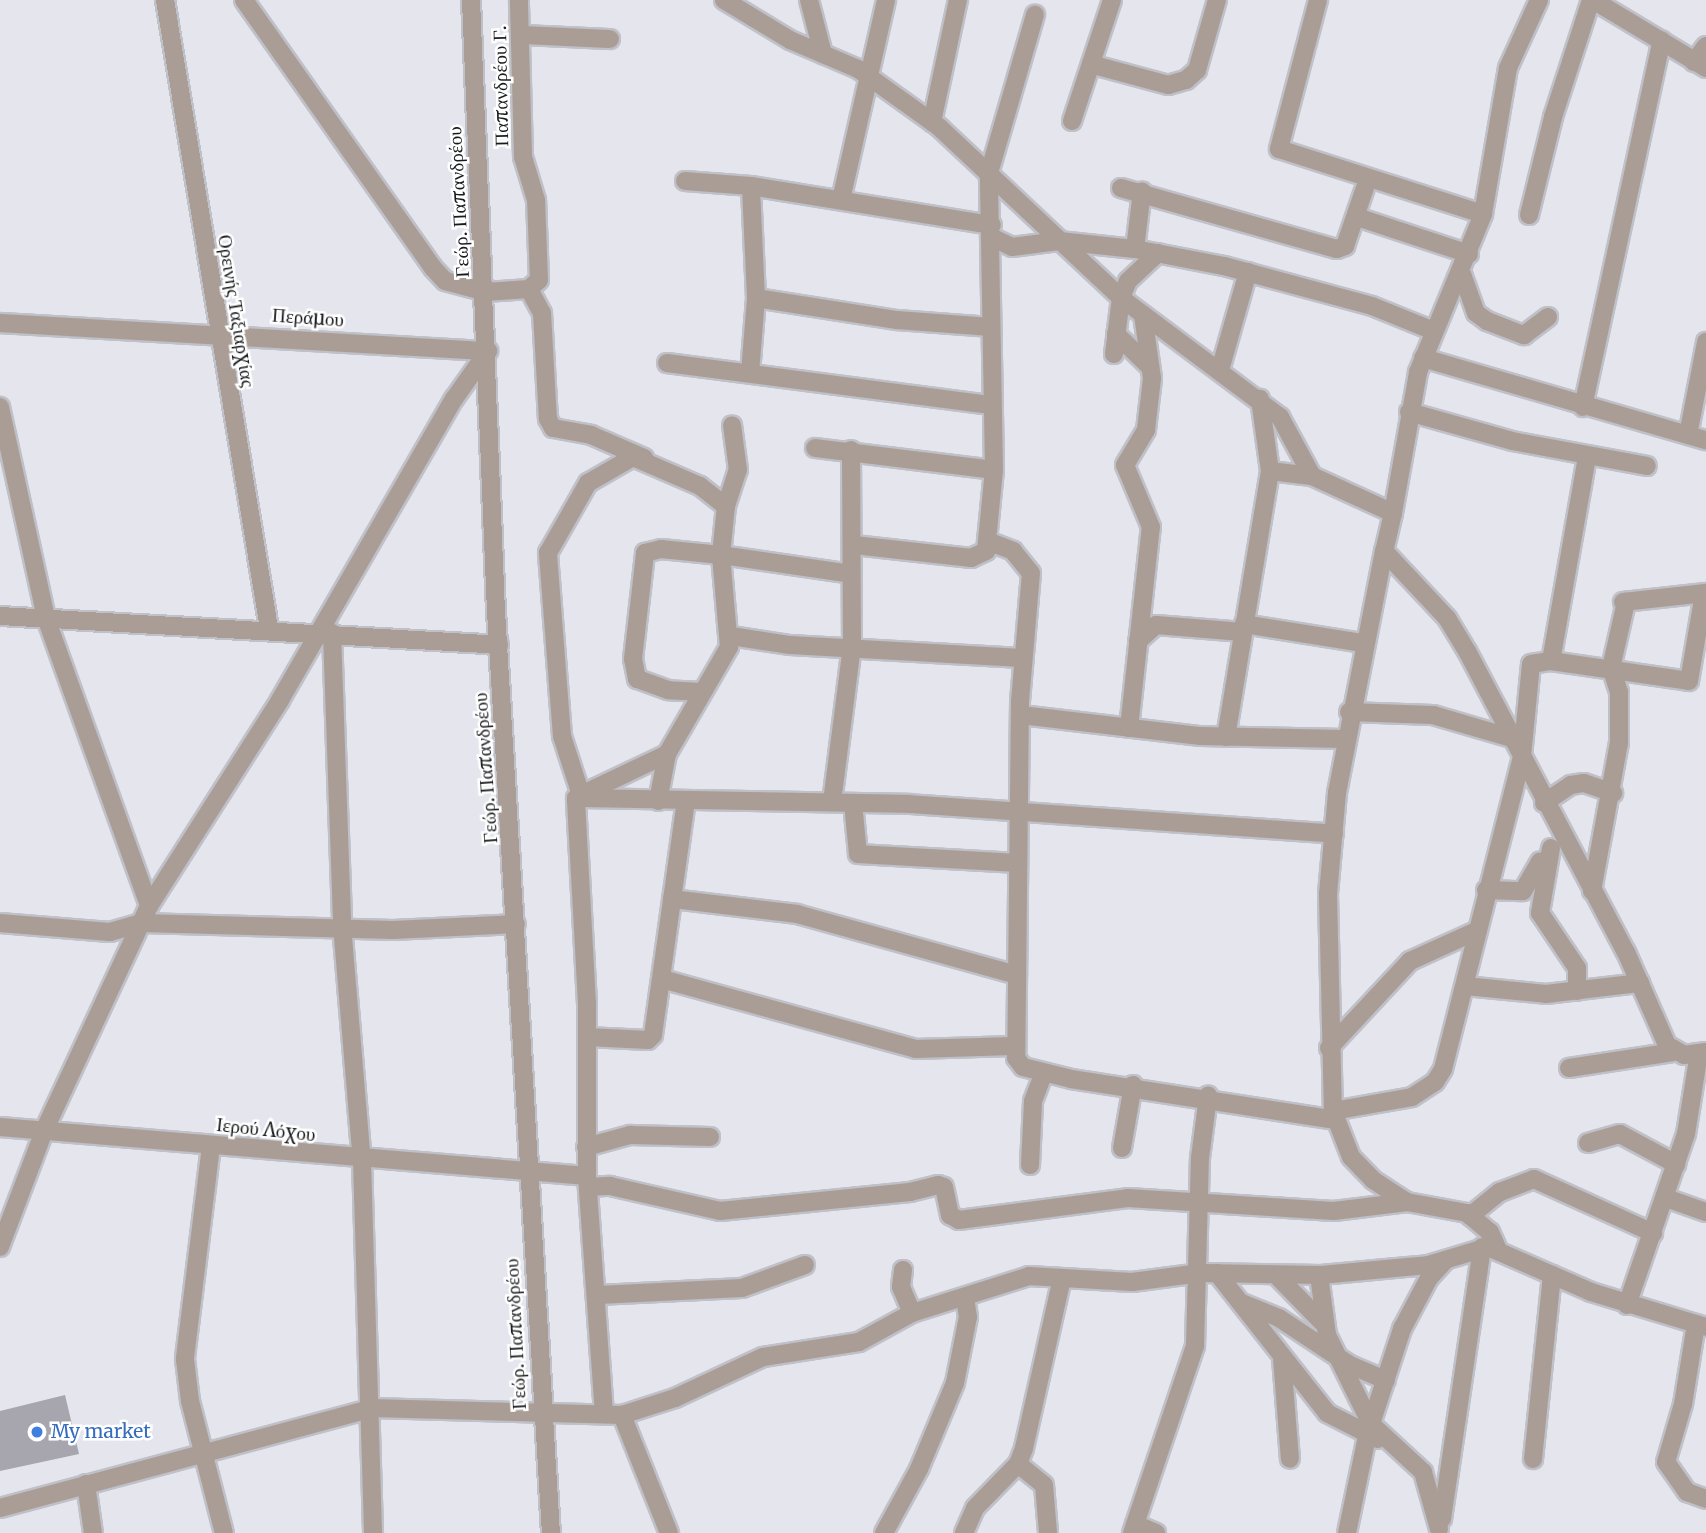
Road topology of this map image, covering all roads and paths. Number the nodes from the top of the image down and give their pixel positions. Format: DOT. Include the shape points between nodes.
graph roads {
  1 [pos="165,0"];
  2 [pos="244,0"];
  3 [pos="471,0"];
  4 [pos="519,0"];
  5 [pos="724,0"];
  6 [pos="809,0"];
  7 [pos="886,0"];
  8 [pos="958,0"];
  9 [pos="1112,0"];
  10 [pos="1217,0"];
  11 [pos="1318,0"];
  12 [pos="1592,0"];
  13 [pos="1535,1"];
  14 [pos="1035,15"];
  15 [pos="522,35"];
  16 [pos="610,39"];
  17 [pos="1662,40"];
  18 [pos="1706,46"];
  19 [pos="823,54"];
  20 [pos="1094,65"];
  21 [pos="1700,65"];
  22 [pos="869,76"];
  23 [pos="1072,121"];
  24 [pos="933,122"];
  25 [pos="989,173"];
  26 [pos="1368,178"];
  27 [pos="685,181"];
  28 [pos="751,186"];
  29 [pos="1121,188"];
  30 [pos="1142,191"];
  31 [pos="841,200"];
  32 [pos="1483,214"];
  33 [pos="1529,215"];
  34 [pos="1357,216"];
  35 [pos="992,231"];
  36 [pos="1059,241"];
  37 [pos="1135,249"];
  38 [pos="1158,253"];
  39 [pos="1469,254"];
  40 [pos="1248,272"];
  41 [pos="1462,274"];
  42 [pos="529,289"];
  43 [pos="486,292"];
  44 [pos="756,298"];
  45 [pos="1121,298"];
  46 [pos="1476,313"];
  47 [pos="1143,314"];
  48 [pos="1442,314"];
  49 [pos="1548,317"];
  50 [pos="0,323"];
  51 [pos="991,327"];
  52 [pos="1434,331"];
  53 [pos="218,333"];
  54 [pos="1116,334"];
  55 [pos="1706,342"];
  56 [pos="488,351"];
  57 [pos="1114,354"];
  58 [pos="1423,358"];
  59 [pos="667,363"];
  60 [pos="1149,366"];
  61 [pos="1220,370"];
  62 [pos="750,373"];
  63 [pos="1260,399"];
  64 [pos="990,405"];
  65 [pos="0,407"];
  66 [pos="1583,407"];
  67 [pos="1409,412"];
  68 [pos="732,425"];
  69 [pos="1688,435"];
  70 [pos="1706,440"];
  71 [pos="816,448"];
  72 [pos="851,450"];
  73 [pos="1587,457"];
  74 [pos="644,458"];
  75 [pos="1647,466"];
  76 [pos="994,470"];
  77 [pos="1270,471"];
  78 [pos="1312,476"];
  79 [pos="726,506"];
  80 [pos="1393,513"];
  81 [pos="990,542"];
  82 [pos="854,545"];
  83 [pos="1384,551"];
  84 [pos="721,555"];
  85 [pos="851,575"];
  86 [pos="1705,593"];
  87 [pos="0,616"];
  88 [pos="46,618"];
  89 [pos="269,628"];
  90 [pos="1243,628"];
  91 [pos="325,633"];
  92 [pos="731,636"];
  93 [pos="1138,641"];
  94 [pos="1363,643"];
  95 [pos="499,645"];
  96 [pos="852,645"];
  97 [pos="1022,658"];
  98 [pos="1551,661"];
  99 [pos="1611,668"];
  100 [pos="702,692"];
  101 [pos="1349,712"];
  102 [pos="1021,715"];
  103 [pos="1129,728"];
  104 [pos="1226,737"];
  105 [pos="1344,739"];
  106 [pos="1518,748"];
  107 [pos="667,754"];
  108 [pos="1613,793"];
  109 [pos="582,795"];
  110 [pos="686,800"];
  111 [pos="658,801"];
  112 [pos="832,802"];
  113 [pos="853,803"];
  114 [pos="1544,803"];
  115 [pos="1019,810"];
  116 [pos="1334,834"];
  117 [pos="1557,845"];
  118 [pos="1018,863"];
  119 [pos="1486,890"];
  120 [pos="1592,891"];
  121 [pos="672,899"];
  122 [pos="149,906"];
  123 [pos="0,923"];
  124 [pos="141,923"];
  125 [pos="342,925"];
  126 [pos="516,925"];
  127 [pos="1474,932"];
  128 [pos="1017,975"];
  129 [pos="662,979"];
  130 [pos="1640,983"];
  131 [pos="1465,986"];
  132 [pos="1577,991"];
  133 [pos="587,1037"];
  134 [pos="1012,1046"];
  135 [pos="1329,1048"];
  136 [pos="1673,1052"];
  137 [pos="1702,1052"];
  138 [pos="1569,1068"];
  139 [pos="1044,1073"];
  140 [pos="1133,1085"];
  141 [pos="1208,1096"];
  142 [pos="1335,1115"];
  143 [pos="0,1127"];
  144 [pos="44,1131"];
  145 [pos="710,1137"];
  146 [pos="1588,1143"];
  147 [pos="211,1146"];
  148 [pos="586,1147"];
  149 [pos="1122,1148"];
  150 [pos="362,1161"];
  151 [pos="1676,1164"];
  152 [pos="1030,1165"];
  153 [pos="528,1173"];
  154 [pos="588,1181"];
  155 [pos="1666,1198"];
  156 [pos="1200,1200"];
  157 [pos="1407,1202"];
  158 [pos="1706,1212"];
  159 [pos="1471,1216"];
  160 [pos="1653,1233"];
  161 [pos="0,1247"];
  162 [pos="1490,1247"];
  163 [pos="1449,1258"];
  164 [pos="805,1265"];
  165 [pos="903,1270"];
  166 [pos="1209,1273"];
  167 [pos="1276,1275"];
  168 [pos="1319,1275"];
  169 [pos="1552,1275"];
  170 [pos="1062,1278"];
  171 [pos="598,1295"];
  172 [pos="965,1297"];
  173 [pos="1236,1301"];
  174 [pos="1628,1305"];
  175 [pos="912,1313"];
  176 [pos="1324,1325"];
  177 [pos="1701,1326"];
  178 [pos="1335,1352"];
  179 [pos="1282,1357"];
  180 [pos="1386,1380"];
  181 [pos="372,1408"];
  182 [pos="541,1413"];
  183 [pos="613,1414"];
  184 [pos="1369,1430"];
  185 [pos="202,1453"];
  186 [pos="1533,1458"];
  187 [pos="1290,1459"];
  188 [pos="1018,1464"];
  189 [pos="86,1484"];
  190 [pos="1706,1499"];
  191 [pos="0,1508"];
  192 [pos="1133,1529"];
  193 [pos="369,1531"];
  194 [pos="1439,1531"];
  195 [pos="93,1533"];
  196 [pos="224,1533"];
  197 [pos="551,1533"];
  198 [pos="669,1533"];
  199 [pos="884,1533"];
  200 [pos="964,1533"];
  201 [pos="1048,1533"];
  202 [pos="1156,1533"];
  203 [pos="1347,1533"];
  1 -- 53 [label="street, Ορεινής Ταξιαρχίας"];
  2 -- 43 [label="street" via="433,268 445,281"];
  3 -- 43 [label="street, Γεώρ. Παπανδρέου"];
  4 -- 15 [label="street, Παπανδρέου Γ."];
  5 -- 19 [label="street"];
  6 -- 19 [label="street"];
  7 -- 22 [label="street"];
  8 -- 24 [label="street"];
  9 -- 20 [label="street"];
  10 -- 20 [label="street" via="1197,70 1186,80 1168,85"];
  11 -- 26 [label="street" via="1277,146 1283,153"];
  12 -- 17 [label="street"];
  12 -- 33 [label="street" via="1573,47"];
  13 -- 32 [label="street" via="1508,68"];
  14 -- 25 [label="street"];
  15 -- 16 [label="street"];
  15 -- 42 [label="street, Παπανδρέου Γ." via="523,157 536,200 540,254 539,280"];
  17 -- 21 [label="street"];
  17 -- 66 [label="street"];
  18 -- 21 [label="street"];
  19 -- 22 [label="street"];
  20 -- 23 [label="street"];
  22 -- 24 [label="street"];
  22 -- 31 [label="street"];
  24 -- 25 [label="street"];
  25 -- 35 [label="street"];
  25 -- 36 [label="street"];
  26 -- 32 [label="street"];
  26 -- 34 [label="street"];
  27 -- 28 [label="street"];
  28 -- 31 [label="street"];
  28 -- 44 [label="street"];
  29 -- 30 [label="street"];
  30 -- 34 [label="street" via="1337,249 1345,246"];
  30 -- 37 [label="street"];
  31 -- 35 [label="street"];
  32 -- 39 [label="street"];
  34 -- 39 [label="street"];
  35 -- 36 [label="street" via="1012,247"];
  35 -- 51 [label="street"];
  36 -- 37 [label="street"];
  36 -- 45 [label="street"];
  37 -- 38 [label="street"];
  38 -- 40 [label="street"];
  38 -- 45 [label="street" via="1128,281"];
  39 -- 41 [label="street"];
  40 -- 52 [label="street" via="1372,306"];
  40 -- 61 [label="street"];
  41 -- 46 [label="street"];
  41 -- 48 [label="street"];
  42 -- 43 [label="street"];
  42 -- 74 [label="street" via="544,326 548,419 553,428 592,435"];
  43 -- 56 [label="street, Γεώρ. Παπανδρέου"];
  44 -- 51 [label="street" via="897,320"];
  44 -- 62 [label="street"];
  45 -- 47 [label="street"];
  45 -- 54 [label="street"];
  46 -- 48 [label="street"];
  46 -- 49 [label="street" via="1524,335"];
  47 -- 60 [label="street"];
  47 -- 61 [label="street"];
  48 -- 52 [label="street"];
  50 -- 53 [label="street, Περάμου"];
  51 -- 64 [label="street"];
  52 -- 58 [label="street"];
  53 -- 56 [label="street, Περάμου"];
  53 -- 89 [label="street, Ορεινής Ταξιαρχίας"];
  54 -- 57 [label="street"];
  54 -- 60 [label="street"];
  55 -- 69 [label="street"];
  56 -- 91 [label="street"];
  56 -- 95 [label="street, Γεώρ. Παπανδρέου"];
  58 -- 66 [label="street"];
  58 -- 67 [label="street"];
  59 -- 62 [label="street"];
  60 -- 93 [label="street" via="1146,430 1125,465 1151,527"];
  61 -- 63 [label="street"];
  62 -- 64 [label="street"];
  63 -- 77 [label="street"];
  63 -- 78 [label="street" via="1289,430"];
  64 -- 76 [label="street"];
  65 -- 88 [label="street"];
  66 -- 69 [label="street"];
  67 -- 73 [label="street"];
  67 -- 80 [label="street"];
  68 -- 79 [label="street" via="738,470"];
  69 -- 70 [label="street"];
  71 -- 72 [label="street"];
  72 -- 76 [label="street"];
  72 -- 82 [label="street"];
  73 -- 75 [label="street"];
  73 -- 98 [label="street"];
  74 -- 79 [label="street"];
  74 -- 109 [label="street" via="618,464 589,483 573,500 548,553 562,736"];
  76 -- 81 [label="street"];
  77 -- 78 [label="street"];
  77 -- 90 [label="street"];
  78 -- 80 [label="street"];
  79 -- 84 [label="street"];
  80 -- 83 [label="street"];
  81 -- 82 [label="street" via="982,556 971,558"];
  81 -- 97 [label="street" via="1013,551 1031,573"];
  82 -- 85 [label="street"];
  83 -- 94 [label="street"];
  83 -- 106 [label="street" via="1447,618"];
  84 -- 85 [label="street"];
  84 -- 92 [label="street" via="722,612"];
  84 -- 100 [label="street" via="651,550 642,561 633,659 637,678 668,690"];
  85 -- 96 [label="street"];
  86 -- 99 [label="street" via="1625,602"];
  86 -- 99 [label="street" via="1689,681"];
  87 -- 88 [label="street"];
  88 -- 89 [label="street"];
  88 -- 122 [label="street"];
  89 -- 91 [label="street"];
  90 -- 93 [label="street" via="1156,625"];
  90 -- 94 [label="street"];
  90 -- 104 [label="street"];
  91 -- 95 [label="street"];
  91 -- 122 [label="street"];
  91 -- 125 [label="street"];
  92 -- 96 [label="street" via="790,645"];
  92 -- 100 [label="street" via="722,665"];
  93 -- 103 [label="street"];
  94 -- 101 [label="street"];
  95 -- 126 [label="street, Γεώρ. Παπανδρέου"];
  96 -- 97 [label="street"];
  96 -- 112 [label="street"];
  97 -- 102 [label="street"];
  98 -- 99 [label="street"];
  98 -- 106 [label="street" via="1537,659 1529,670"];
  99 -- 108 [label="street" via="1620,716"];
  100 -- 107 [label="street"];
  101 -- 105 [label="street"];
  101 -- 106 [label="street" via="1433,715"];
  102 -- 103 [label="street"];
  102 -- 115 [label="street"];
  103 -- 104 [label="street"];
  104 -- 105 [label="street"];
  105 -- 116 [label="street"];
  106 -- 114 [label="street"];
  106 -- 119 [label="street"];
  107 -- 109 [label="street"];
  107 -- 111 [label="street"];
  108 -- 114 [label="street" via="1584,782"];
  108 -- 120 [label="street"];
  109 -- 111 [label="street"];
  109 -- 133 [label="street" via="574,809"];
  110 -- 111 [label="street"];
  110 -- 112 [label="street"];
  110 -- 121 [label="street"];
  112 -- 113 [label="street"];
  113 -- 115 [label="street"];
  113 -- 118 [label="street" via="858,854"];
  114 -- 117 [label="street"];
  115 -- 116 [label="street"];
  115 -- 118 [label="street"];
  116 -- 135 [label="street" via="1328,894"];
  117 -- 119 [label="street" via="1523,891"];
  117 -- 120 [label="street"];
  117 -- 132 [label="street" via="1540,913 1577,968"];
  118 -- 128 [label="street"];
  119 -- 127 [label="street"];
  120 -- 130 [label="street"];
  121 -- 128 [label="street" via="797,914"];
  121 -- 129 [label="street"];
  122 -- 124 [label="street"];
  123 -- 124 [label="street" via="110,932"];
  124 -- 125 [label="street"];
  124 -- 144 [label="street"];
  125 -- 126 [label="street" via="393,930"];
  125 -- 150 [label="street"];
  126 -- 153 [label="street, Γεώρ. Παπανδρέου"];
  127 -- 131 [label="street"];
  127 -- 135 [label="street" via="1410,961"];
  128 -- 134 [label="street"];
  129 -- 133 [label="street" via="656,1027 648,1040"];
  129 -- 134 [label="street" via="916,1049"];
  130 -- 132 [label="street"];
  130 -- 136 [label="street"];
  131 -- 132 [label="street" via="1546,994"];
  131 -- 142 [label="street" via="1435,1082 1412,1097"];
  133 -- 148 [label="street"];
  134 -- 139 [label="street" via="1023,1067"];
  135 -- 142 [label="street"];
  136 -- 137 [label="street"];
  136 -- 138 [label="street"];
  137 -- 151 [label="street"];
  139 -- 140 [label="street"];
  139 -- 152 [label="street" via="1033,1101"];
  140 -- 141 [label="street"];
  140 -- 149 [label="street"];
  141 -- 142 [label="street"];
  141 -- 156 [label="street"];
  142 -- 157 [label="street" via="1351,1157"];
  143 -- 144 [label="street, Ιερού Λόχου"];
  144 -- 147 [label="street, Ιερού Λόχου"];
  144 -- 161 [label="street"];
  145 -- 148 [label="street" via="630,1135"];
  146 -- 151 [label="street" via="1620,1134"];
  147 -- 150 [label="street, Ιερού Λόχου"];
  147 -- 185 [label="street" via="185,1359"];
  148 -- 154 [label="street"];
  150 -- 153 [label="street, Ιερού Λόχου"];
  150 -- 181 [label="street"];
  151 -- 155 [label="street"];
  153 -- 154 [label="street, Ιερού Λόχου"];
  153 -- 182 [label="street, Γεώρ. Παπανδρέου"];
  154 -- 156 [label="street, Ιερού Λόχου" via="720,1211 910,1192 938,1185 944,1187 950,1215 959,1220 1111,1199"];
  154 -- 171 [label="street"];
  155 -- 158 [label="street"];
  155 -- 160 [label="street"];
  156 -- 157 [label="street" via="1334,1211"];
  156 -- 166 [label="street"];
  157 -- 159 [label="street"];
  159 -- 160 [label="street" via="1500,1192 1534,1179"];
  159 -- 162 [label="street" via="1490,1232"];
  160 -- 174 [label="street"];
  162 -- 163 [label="street"];
  162 -- 169 [label="street"];
  162 -- 194 [label="street"];
  163 -- 168 [label="street" via="1391,1270"];
  163 -- 180 [label="street" via="1429,1278 1406,1320"];
  164 -- 171 [label="street" via="742,1288"];
  165 -- 175 [label="street" via="901,1287"];
  166 -- 167 [label="street"];
  166 -- 170 [label="street" via="1132,1282"];
  166 -- 173 [label="street"];
  166 -- 192 [label="street" via="1195,1346"];
  167 -- 168 [label="street"];
  167 -- 176 [label="street"];
  168 -- 176 [label="street"];
  169 -- 174 [label="street"];
  169 -- 186 [label="street"];
  170 -- 172 [label="street" via="1006,1280"];
  170 -- 188 [label="street"];
  171 -- 183 [label="street"];
  172 -- 175 [label="street"];
  172 -- 199 [label="street" via="968,1317 955,1383 919,1469"];
  173 -- 178 [label="street" via="1279,1318"];
  173 -- 179 [label="street"];
  174 -- 177 [label="street"];
  175 -- 183 [label="street" via="859,1342 789,1349"];
  176 -- 178 [label="street"];
  177 -- 190 [label="street" via="1666,1462 1687,1492"];
  178 -- 180 [label="street" via="1350,1365"];
  178 -- 184 [label="street"];
  179 -- 184 [label="street" via="1327,1413"];
  179 -- 187 [label="street"];
  180 -- 184 [label="street"];
  181 -- 182 [label="street"];
  181 -- 185 [label="street"];
  181 -- 193 [label="street"];
  182 -- 183 [label="street"];
  182 -- 197 [label="street, Γεώρ. Παπανδρέου"];
  183 -- 198 [label="street"];
  184 -- 194 [label="street" via="1423,1472"];
  184 -- 203 [label="street"];
  185 -- 189 [label="street"];
  185 -- 196 [label="street"];
  188 -- 200 [label="street" via="986,1493"];
  188 -- 201 [label="street" via="1044,1485"];
  189 -- 191 [label="street"];
  189 -- 195 [label="street"];
  192 -- 202 [label="street"];
}
